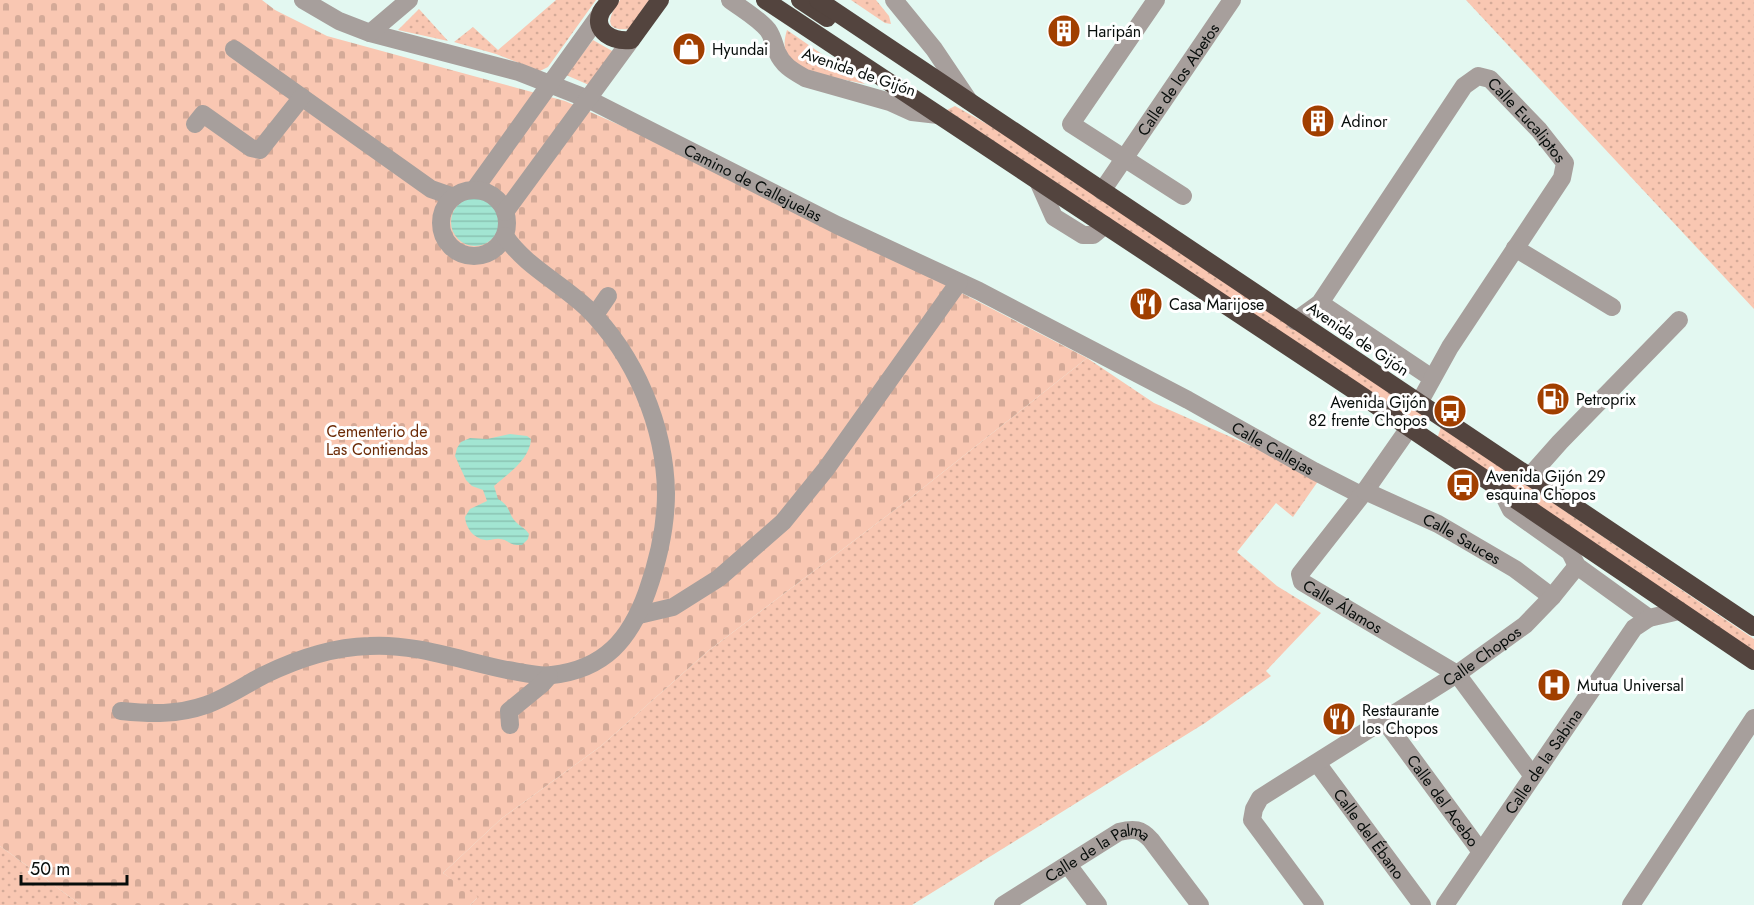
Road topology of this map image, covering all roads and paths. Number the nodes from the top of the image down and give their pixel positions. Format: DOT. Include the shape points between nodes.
graph roads {
  1 [pos="303,0"];
  2 [pos="409,0"];
  3 [pos="660,0"];
  4 [pos="730,0"];
  5 [pos="765,0"];
  6 [pos="800,0"];
  7 [pos="818,0"];
  8 [pos="894,0"];
  9 [pos="1156,0"];
  10 [pos="1232,0"];
  11 [pos="606,7"];
  12 [pos="370,33"];
  13 [pos="630,40"];
  14 [pos="887,47"];
  15 [pos="234,49"];
  16 [pos="550,84"];
  17 [pos="302,97"];
  18 [pos="588,99"];
  19 [pos="970,103"];
  20 [pos="938,115"];
  21 [pos="195,124"];
  22 [pos="1124,159"];
  23 [pos="474,190"];
  24 [pos="1102,191"];
  25 [pos="1183,196"];
  26 [pos="449,202"];
  27 [pos="506,212"];
  28 [pos="505,243"];
  29 [pos="1515,248"];
  30 [pos="959,282"];
  31 [pos="608,296"];
  32 [pos="1320,303"];
  33 [pos="1612,308"];
  34 [pos="595,315"];
  35 [pos="1295,321"];
  36 [pos="1679,321"];
  37 [pos="1432,378"];
  38 [pos="1188,400"];
  39 [pos="1419,403"];
  40 [pos="1409,428"];
  41 [pos="1529,477"];
  42 [pos="1502,492"];
  43 [pos="1363,493"];
  44 [pos="1577,566"];
  45 [pos="1552,597"];
  46 [pos="1679,611"];
  47 [pos="639,615"];
  48 [pos="1649,618"];
  49 [pos="1754,627"];
  50 [pos="1754,661"];
  51 [pos="1457,674"];
  52 [pos="549,676"];
  53 [pos="121,711"];
  54 [pos="1754,718"];
  55 [pos="1384,720"];
  56 [pos="510,725"];
  57 [pos="1317,763"];
  58 [pos="1532,776"];
  59 [pos="1481,852"];
  60 [pos="1068,865"];
  61 [pos="1003,905"];
  62 [pos="1098,905"];
  63 [pos="1200,905"];
  64 [pos="1315,905"];
  65 [pos="1422,905"];
  66 [pos="1445,905"];
  67 [pos="1630,905"];
  1 -- 12 [label="street, Camino de Callejuelas"];
  2 -- 12 [label="street"];
  3 -- 13 [label="highway"];
  4 -- 20 [label="street, Avenida de Gijón" via="769,31 781,60 794,72 912,112"];
  5 -- 20 [label="highway, Avenida de Gijón"];
  6 -- 14 [label="highway" via="859,39"];
  7 -- 14 [label="highway, Avenida de Gijón"];
  8 -- 19 [label="street, Avenida de Gijón"];
  9 -- 22 [label="street" via="1071,124"];
  10 -- 22 [label="street, Calle de los Abetos"];
  11 -- 13 [label="highway" via="599,24 604,33 621,42"];
  11 -- 16 [label="street"];
  12 -- 16 [label="street, Camino de Callejuelas" via="519,72"];
  13 -- 18 [label="street"];
  14 -- 19 [label="highway, Avenida de Gijón"];
  15 -- 17 [label="street" via="277,70"];
  16 -- 18 [label="street, Camino de Callejuelas"];
  16 -- 23 [label="street"];
  17 -- 21 [label="street" via="260,150 251,148 203,114"];
  17 -- 26 [label="street" via="359,129"];
  18 -- 27 [label="street"];
  18 -- 30 [label="street, Camino de Callejuelas"];
  19 -- 24 [label="highway, Avenida de Gijón"];
  20 -- 40 [label="highway, Avenida de Gijón"];
  22 -- 24 [label="street, Calle de los Abetos"];
  22 -- 25 [label="street"];
  23 -- 26 [label="street"];
  23 -- 27 [label="street" via="493,196"];
  24 -- 35 [label="highway, Avenida de Gijón"];
  26 -- 28 [label="street" via="442,226 454,249 479,255"];
  27 -- 28 [label="street"];
  28 -- 34 [label="street"];
  29 -- 32 [label="street, Calle Eucaliptos" via="1562,178 1565,163 1490,80 1478,76 1464,86"];
  29 -- 33 [label="street"];
  29 -- 37 [label="street, Calle Eucaliptos"];
  30 -- 38 [label="street, Camino de Callejuelas"];
  30 -- 47 [label="street" via="826,469 783,522 718,578 673,608"];
  31 -- 34 [label="street"];
  32 -- 35 [label="street, Calle Eucaliptos"];
  32 -- 37 [label="street"];
  34 -- 47 [label="street" via="623,353 646,395 660,444 666,493 663,530"];
  35 -- 39 [label="highway, Avenida de Gijón"];
  36 -- 41 [label="street"];
  37 -- 39 [label="street, Calle Eucaliptos"];
  38 -- 43 [label="street, Calle Callejas" via="1314,471"];
  39 -- 41 [label="highway, Avenida de Gijón"];
  40 -- 42 [label="highway, Avenida de Gijón"];
  40 -- 43 [label="street, Calle Álamos"];
  41 -- 49 [label="highway, Avenida de Gijón"];
  42 -- 44 [label="street, Avenida de Gijón" via="1511,510 1570,552"];
  42 -- 46 [label="highway, Avenida de Gijón"];
  43 -- 45 [label="street, Calle Sauces" via="1438,524 1515,569"];
  43 -- 51 [label="street, Calle Álamos" via="1300,574 1302,582"];
  44 -- 45 [label="street, Calle Chopos"];
  44 -- 48 [label="street, Avenida de Gijón"];
  45 -- 51 [label="street, Calle Chopos" via="1525,626"];
  46 -- 48 [label="street, Calle de la Sabina"];
  46 -- 50 [label="highway, Avenida de Gijón"];
  47 -- 52 [label="street" via="628,634 606,656"];
  48 -- 58 [label="street, Calle de la Sabina" via="1634,628"];
  51 -- 55 [label="street, Calle Chopos"];
  51 -- 58 [label="street"];
  52 -- 53 [label="street" via="372,645 322,652 288,663 206,705 173,713"];
  52 -- 56 [label="street" via="509,711"];
  54 -- 67 [label="street"];
  55 -- 57 [label="street, Calle Chopos"];
  55 -- 59 [label="street, Calle del Acebo"];
  57 -- 64 [label="street, Calle Chopos" via="1260,798 1252,820"];
  57 -- 65 [label="street, Calle del Ébano"];
  58 -- 59 [label="street, Calle de la Sabina"];
  59 -- 66 [label="street, Calle de la Sabina"];
  60 -- 61 [label="street, Calle de la Palma"];
  60 -- 62 [label="street"];
  60 -- 63 [label="street, Calle de la Palma" via="1119,832 1142,830"];
}
